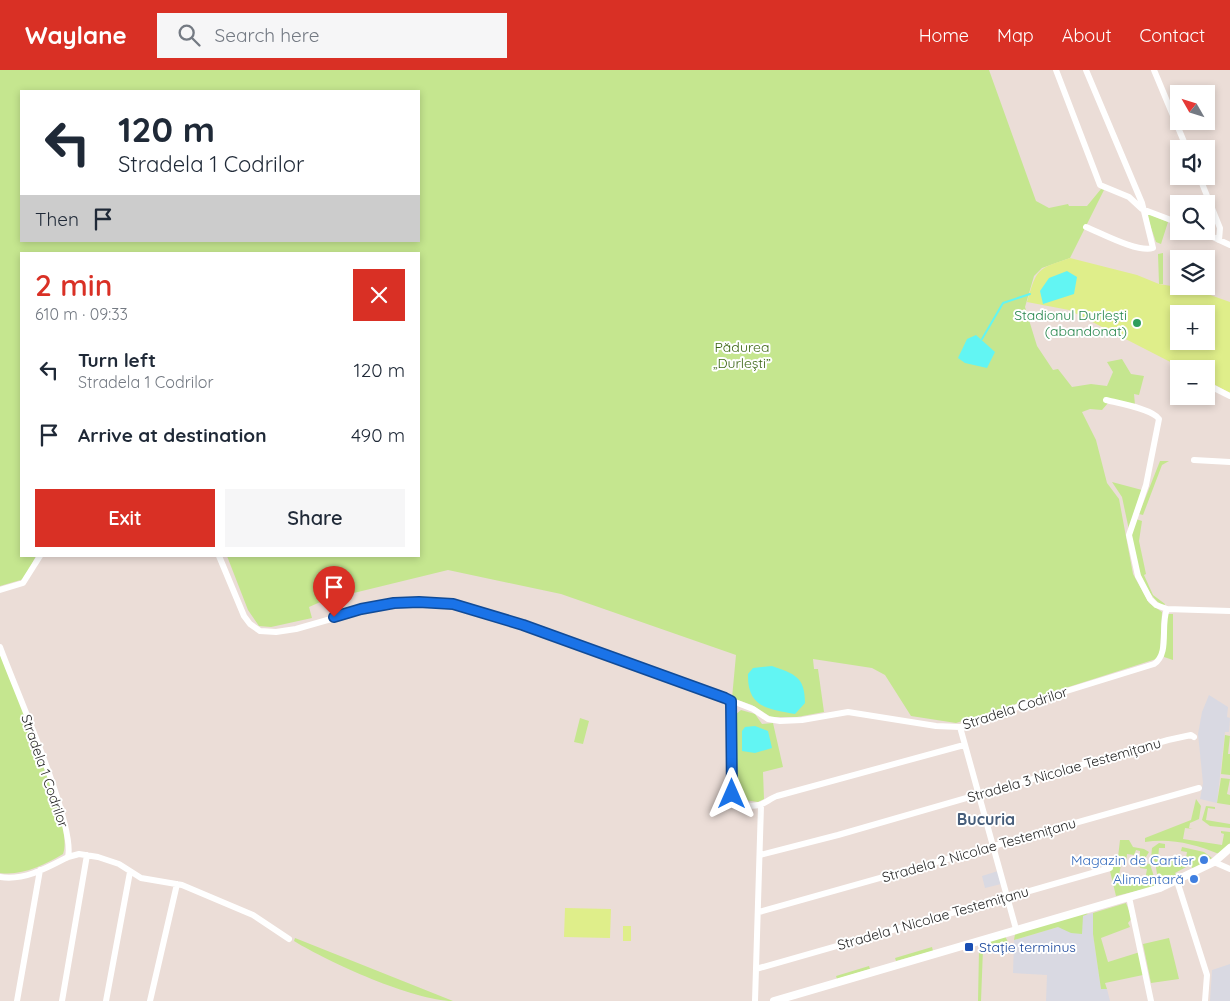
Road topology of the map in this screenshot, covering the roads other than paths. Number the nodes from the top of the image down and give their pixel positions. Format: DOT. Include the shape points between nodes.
graph roads {
  1 [pos="1056,70"];
  2 [pos="1086,70"];
  3 [pos="1154,70"];
  4 [pos="1183,140"];
  5 [pos="1203,185"];
  6 [pos="1142,209"];
  7 [pos="1170,220"];
  8 [pos="1086,227"];
  9 [pos="1215,238"];
  10 [pos="1219,240"];
  11 [pos="1230,245"];
  12 [pos="1215,388"];
  13 [pos="1230,396"];
  14 [pos="1106,400"];
  15 [pos="1194,460"];
  16 [pos="1230,462"];
  17 [pos="39,557"];
  18 [pos="219,557"];
  19 [pos="0,590"];
  20 [pos="1167,609"];
  21 [pos="1230,611"];
  22 [pos="0,647"];
  23 [pos="731,701"];
  24 [pos="960,727"];
  25 [pos="1194,737"];
  26 [pos="964,745"];
  27 [pos="1199,788"];
  28 [pos="978,794"];
  29 [pos="760,805"];
  30 [pos="993,846"];
  31 [pos="1230,848"];
  32 [pos="87,855"];
  33 [pos="760,855"];
  34 [pos="68,857"];
  35 [pos="1214,862"];
  36 [pos="1110,868"];
  37 [pos="1230,869"];
  38 [pos="40,870"];
  39 [pos="130,872"];
  40 [pos="0,877"];
  41 [pos="1177,881"];
  42 [pos="177,884"];
  43 [pos="1008,897"];
  44 [pos="1129,897"];
  45 [pos="758,912"];
  46 [pos="1016,929"];
  47 [pos="289,939"];
  48 [pos="756,969"];
  49 [pos="17,1001"];
  50 [pos="62,1001"];
  51 [pos="106,1001"];
  52 [pos="150,1001"];
  53 [pos="755,1001"];
  54 [pos="774,1001"];
  55 [pos="1152,1001"];
  56 [pos="1205,1001"];
  1 -- 6 [label="street" via="1100,185 1129,197"];
  2 -- 6 [label="street"];
  3 -- 4 [label="street"];
  5 -- 10 [label="street" via="1220,228"];
  6 -- 7 [label="street"];
  6 -- 8 [label="street" via="1153,244 1150,249"];
  9 -- 10 [label="street"];
  10 -- 11 [label="street"];
  12 -- 13 [label="street"];
  14 -- 20 [label="street" via="1158,417 1152,461 1129,535 1138,576 1150,599"];
  15 -- 16 [label="street"];
  17 -- 19 [label="street" via="23,583"];
  18 -- 23 [label="street" via="244,616 260,631 285,632 361,609 394,603 445,602 523,625"];
  20 -- 21 [label="street"];
  20 -- 24 [label="street, Stradela Codrilor" via="1163,618 1162,654 1154,664"];
  22 -- 34 [label="street, Stradela 1 Codrilor" via="56,794 68,838"];
  23 -- 24 [label="street, Stradela Codrilor" via="773,720 802,720 848,712"];
  23 -- 29 [label="street" via="732,798 738,803"];
  24 -- 26 [label="street"];
  25 -- 28 [label="street, Stradela 3 Nicolae Testemițanu" via="1168,740"];
  26 -- 28 [label="street"];
  26 -- 29 [label="street" via="777,796"];
  27 -- 30 [label="street, Stradela 2 Nicolae Testemițanu"];
  28 -- 30 [label="street"];
  28 -- 33 [label="street, Stradela 3 Nicolae Testemițanu"];
  29 -- 33 [label="street"];
  30 -- 43 [label="street"];
  30 -- 45 [label="street, Stradela 2 Nicolae Testemițanu"];
  31 -- 35 [label="street"];
  32 -- 34 [label="street"];
  32 -- 39 [label="street" via="113,862"];
  32 -- 50 [label="street"];
  33 -- 45 [label="street"];
  34 -- 38 [label="street"];
  35 -- 37 [label="street"];
  35 -- 41 [label="street"];
  36 -- 43 [label="street, Stradela 1 Nicolae Testemițanu"];
  38 -- 40 [label="street" via="15,878"];
  38 -- 49 [label="street"];
  39 -- 42 [label="street" via="147,880"];
  39 -- 51 [label="street"];
  41 -- 44 [label="street"];
  41 -- 56 [label="street" via="1207,975"];
  42 -- 47 [label="street" via="253,915"];
  42 -- 52 [label="street"];
  43 -- 46 [label="street"];
  43 -- 48 [label="street, Stradela 1 Nicolae Testemițanu"];
  44 -- 46 [label="street"];
  44 -- 55 [label="street"];
  45 -- 48 [label="street"];
  46 -- 54 [label="street"];
  48 -- 53 [label="street"];
}
